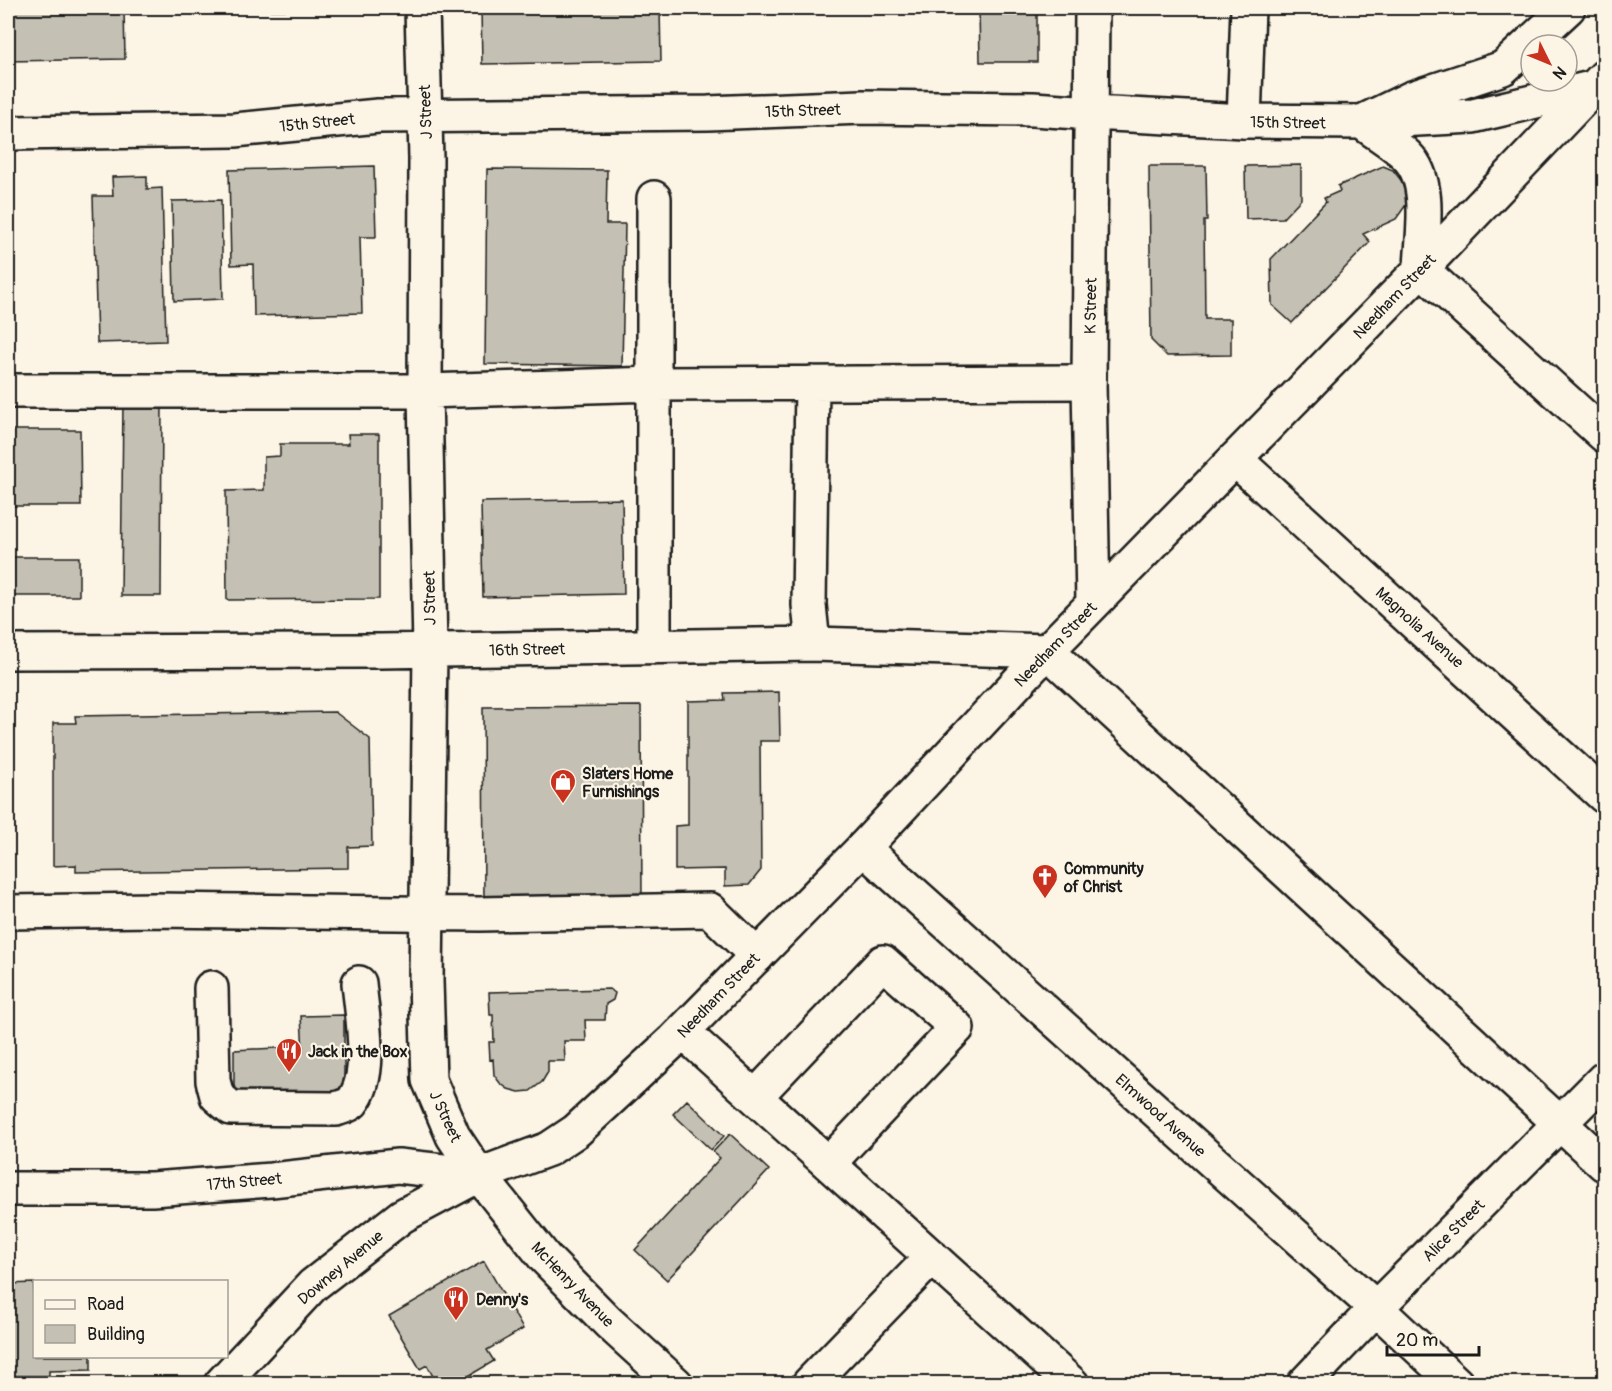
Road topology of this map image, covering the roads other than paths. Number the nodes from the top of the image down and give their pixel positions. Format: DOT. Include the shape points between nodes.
graph roads {
  1 [pos="422,8"];
  2 [pos="1092,8"];
  3 [pos="1248,8"];
  4 [pos="1569,8"];
  5 [pos="1601,87"];
  6 [pos="1092,113"];
  7 [pos="425,116"];
  8 [pos="1244,121"];
  9 [pos="1362,122"];
  10 [pos="8,133"];
  11 [pos="654,198"];
  12 [pos="1421,269"];
  13 [pos="1089,382"];
  14 [pos="812,383"];
  15 [pos="654,384"];
  16 [pos="8,391"];
  17 [pos="425,391"];
  18 [pos="1605,435"];
  19 [pos="1235,459"];
  20 [pos="1093,604"];
  21 [pos="813,644"];
  22 [pos="654,647"];
  23 [pos="430,650"];
  24 [pos="1047,651"];
  25 [pos="8,652"];
  26 [pos="1605,796"];
  27 [pos="863,848"];
  28 [pos="8,912"];
  29 [pos="428,912"];
  30 [pos="757,956"];
  31 [pos="360,983"];
  32 [pos="211,988"];
  33 [pos="683,1032"];
  34 [pos="1605,1080"];
  35 [pos="755,1097"];
  36 [pos="1560,1124"];
  37 [pos="829,1163"];
  38 [pos="1605,1164"];
  39 [pos="479,1175"];
  40 [pos="8,1189"];
  41 [pos="932,1257"];
  42 [pos="1376,1308"];
  43 [pos="221,1383"];
  44 [pos="676,1383"];
  45 [pos="809,1383"];
  46 [pos="1072,1383"];
  47 [pos="1304,1383"];
  48 [pos="1457,1383"];
  1 -- 7 [label="street, J Street"];
  2 -- 6 [label="street, K Street"];
  3 -- 8 [label="street"];
  4 -- 9 [label="street" via="1503,68 1412,98"];
  5 -- 9 [label="street, 15th Street" via="1473,116"];
  5 -- 12 [label="street, Needham Street"];
  6 -- 7 [label="street, 15th Street" via="862,107"];
  6 -- 8 [label="street, 15th Street"];
  6 -- 13 [label="street, K Street"];
  7 -- 10 [label="street, 15th Street" via="378,116 235,130"];
  7 -- 17 [label="street, J Street"];
  8 -- 9 [label="street, 15th Street"];
  9 -- 12 [label="street" via="1408,157 1420,177 1424,198"];
  11 -- 15 [label="street"];
  12 -- 18 [label="street"];
  12 -- 19 [label="street, Needham Street"];
  13 -- 14 [label="street"];
  13 -- 20 [label="street, K Street"];
  14 -- 15 [label="street"];
  14 -- 21 [label="street" via="809,605"];
  15 -- 17 [label="street"];
  15 -- 22 [label="street"];
  16 -- 17 [label="street"];
  17 -- 23 [label="street, J Street"];
  19 -- 20 [label="street, Needham Street"];
  19 -- 26 [label="street, Magnolia Avenue"];
  20 -- 24 [label="street, Needham Street"];
  21 -- 22 [label="street, 16th Street"];
  21 -- 24 [label="street, 16th Street"];
  22 -- 23 [label="street, 16th Street"];
  23 -- 25 [label="street, 16th Street"];
  23 -- 29 [label="street, J Street"];
  24 -- 27 [label="street, Needham Street"];
  24 -- 36 [label="street"];
  27 -- 30 [label="street, Needham Street"];
  27 -- 42 [label="street, Elmwood Avenue"];
  28 -- 29 [label="street"];
  29 -- 30 [label="street" via="710,910"];
  29 -- 39 [label="street, J Street" via="429,1080 453,1136"];
  30 -- 33 [label="street, Needham Street"];
  31 -- 32 [label="street" via="362,1085 351,1104 336,1109 231,1108 217,1096 213,1081"];
  33 -- 35 [label="street"];
  33 -- 39 [label="street, Needham Street" via="576,1131 549,1149"];
  34 -- 36 [label="street, Alice Street"];
  35 -- 37 [label="street"];
  35 -- 37 [label="street" via="884,962 957,1028"];
  36 -- 38 [label="street"];
  36 -- 42 [label="street, Alice Street"];
  37 -- 41 [label="street"];
  39 -- 40 [label="street, 17th Street" via="398,1166 152,1189"];
  39 -- 43 [label="street, Downey Avenue" via="402,1216 314,1285"];
  39 -- 44 [label="street, McHenry Avenue" via="545,1258"];
  41 -- 45 [label="street"];
  41 -- 46 [label="street"];
  42 -- 47 [label="street, Alice Street"];
  42 -- 48 [label="street, Elmwood Avenue"];
}
